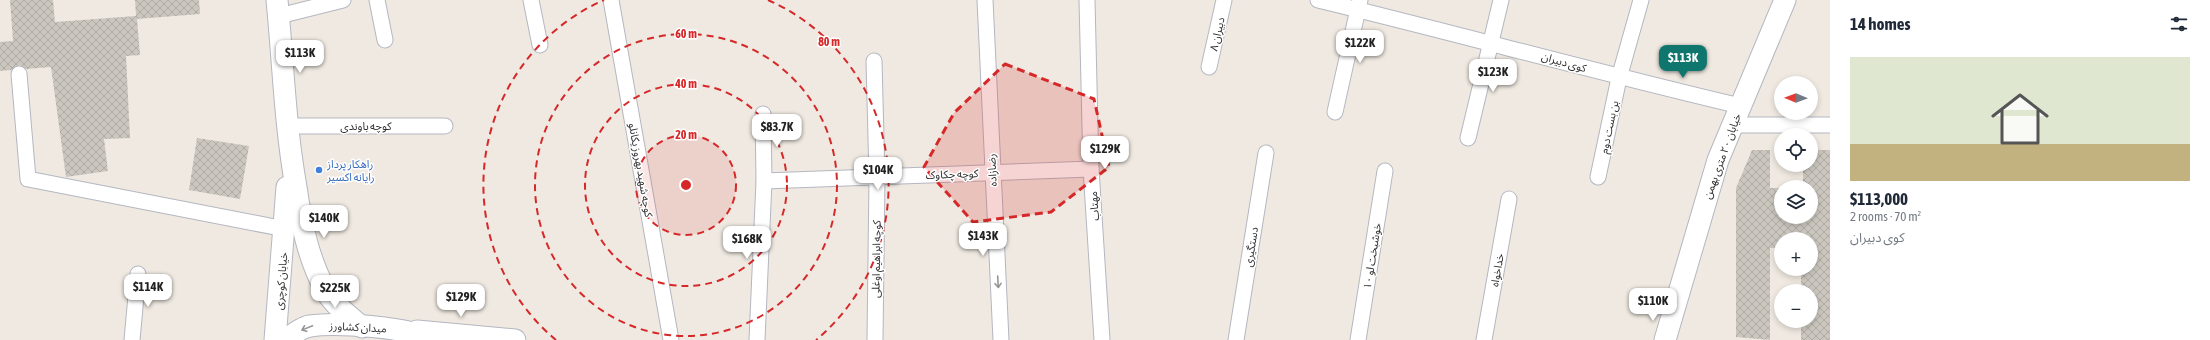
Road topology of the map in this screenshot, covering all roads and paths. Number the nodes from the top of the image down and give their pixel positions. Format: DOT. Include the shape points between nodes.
graph roads {
  1 [pos="343,0"];
  2 [pos="377,0"];
  3 [pos="531,0"];
  4 [pos="611,0"];
  5 [pos="985,0"];
  6 [pos="1087,0"];
  7 [pos="1224,0"];
  8 [pos="1318,0"];
  9 [pos="1501,0"];
  10 [pos="1641,0"];
  11 [pos="1785,0"];
  12 [pos="1359,5"];
  13 [pos="278,8"];
  14 [pos="385,40"];
  15 [pos="1491,42"];
  16 [pos="540,45"];
  17 [pos="874,61"];
  18 [pos="1209,67"];
  19 [pos="20,74"];
  20 [pos="1619,78"];
  21 [pos="1335,112"];
  22 [pos="763,114"];
  23 [pos="1736,115"];
  24 [pos="1830,125"];
  25 [pos="288,126"];
  26 [pos="445,126"];
  27 [pos="1468,138"];
  28 [pos="290,150"];
  29 [pos="1266,153"];
  30 [pos="1091,170"];
  31 [pos="1385,171"];
  32 [pos="992,173"];
  33 [pos="876,177"];
  34 [pos="1598,177"];
  35 [pos="764,181"];
  36 [pos="1510,199"];
  37 [pos="285,229"];
  38 [pos="138,274"];
  39 [pos="1673,313"];
  40 [pos="362,327"];
  41 [pos="401,330"];
  42 [pos="132,340"];
  43 [pos="276,340"];
  44 [pos="286,340"];
  45 [pos="432,340"];
  46 [pos="510,340"];
  47 [pos="671,340"];
  48 [pos="757,340"];
  49 [pos="875,340"];
  50 [pos="1001,340"];
  51 [pos="1102,340"];
  52 [pos="1236,340"];
  53 [pos="1358,340"];
  54 [pos="1484,340"];
  55 [pos="1665,340"];
  56 [pos="1678,340"];
  1 -- 13 [label="street"];
  2 -- 14 [label="street"];
  3 -- 16 [label="street"];
  4 -- 47 [label="street, کوچه شهید بهروز یکانلو"];
  5 -- 32 [label="street, رضازاده"];
  6 -- 30 [label="street, مهتاب"];
  7 -- 18 [label="street, دبیران ۸"];
  8 -- 12 [label="street, کوی دبیران"];
  9 -- 15 [label="street"];
  10 -- 20 [label="street, بن بست دوم"];
  11 -- 23 [label="main road, خیابان ۲۰ متری بهمن"];
  12 -- 15 [label="street, کوی دبیران"];
  12 -- 21 [label="street"];
  13 -- 25 [label="main road, خیابان کوچری"];
  15 -- 20 [label="street, کوی دبیران"];
  15 -- 27 [label="street"];
  17 -- 33 [label="street, کوچه ابراهیم اوغلی"];
  19 -- 37 [label="street" via="28,180"];
  20 -- 23 [label="street, کوی دبیران"];
  20 -- 34 [label="street, بن بست دوم"];
  22 -- 35 [label="street"];
  23 -- 24 [label="street, کوی دبیران"];
  23 -- 39 [label="main road, خیابان ۲۰ متری بهمن" via="1718,160"];
  25 -- 26 [label="street, کوچه باوندی"];
  25 -- 28 [label="main road, خیابان کوچری"];
  28 -- 37 [label="main road, خیابان کوچری"];
  28 -- 40 [label="main road, خیابان کوچری" via="301,218 314,265 327,292 342,310"];
  29 -- 52 [label="street, دستگیری"];
  30 -- 32 [label="street, کوچه چکاوک"];
  30 -- 51 [label="street, مهتاب"];
  31 -- 53 [label="street, خوشبخت لو ۱۰"];
  32 -- 33 [label="street, کوچه چکاوک"];
  32 -- 50 [label="street, رضازاده, one-way"];
  33 -- 35 [label="street, کوچه چکاوک"];
  33 -- 49 [label="street, کوچه ابراهیم اوغلی"];
  35 -- 48 [label="street"];
  36 -- 54 [label="street, خداخواه"];
  37 -- 43 [label="main road, خیابان کوچری"];
  38 -- 42 [label="street"];
  39 -- 55 [label="main road"];
  39 -- 56 [label="main road, خیابان ۲۰ متری بهمن"];
  40 -- 41 [label="main road, میدان کشاورز"];
  40 -- 44 [label="main road, میدان کشاورز, one-way" via="308,326"];
  41 -- 45 [label="main road, میدان کشاورز"];
  41 -- 46 [label="main road"];
}
